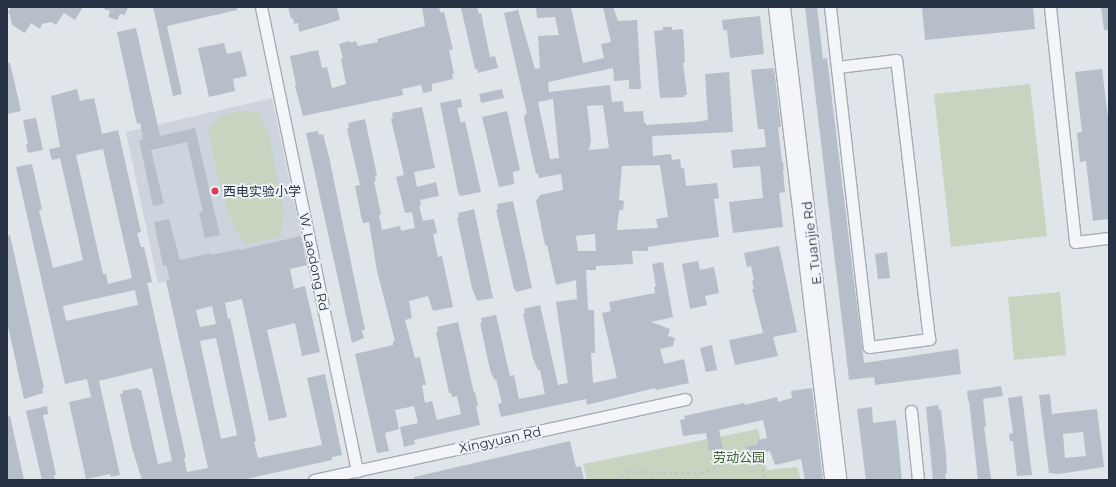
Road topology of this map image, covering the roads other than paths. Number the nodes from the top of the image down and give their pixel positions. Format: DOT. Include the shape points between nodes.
graph roads {
  1 [pos="262,7"];
  2 [pos="774,7"];
  3 [pos="784,7"];
  4 [pos="830,7"];
  5 [pos="1050,7"];
  6 [pos="837,67"];
  7 [pos="1109,238"];
  8 [pos="685,399"];
  9 [pos="911,411"];
  10 [pos="357,471"];
  11 [pos="314,480"];
  12 [pos="830,480"];
  13 [pos="840,480"];
  14 [pos="918,480"];
  1 -- 10 [label="street, W. Laodong Rd"];
  2 -- 12 [label="street"];
  3 -- 13 [label="street, E. Tuanjie Rd"];
  4 -- 6 [label="street"];
  5 -- 7 [label="street" via="1075,242"];
  6 -- 6 [label="street" via="869,347 929,339 896,60"];
  8 -- 10 [label="street, Xingyuan Rd"];
  9 -- 14 [label="street"];
  10 -- 11 [label="street, Xingyuan Rd"];
}
